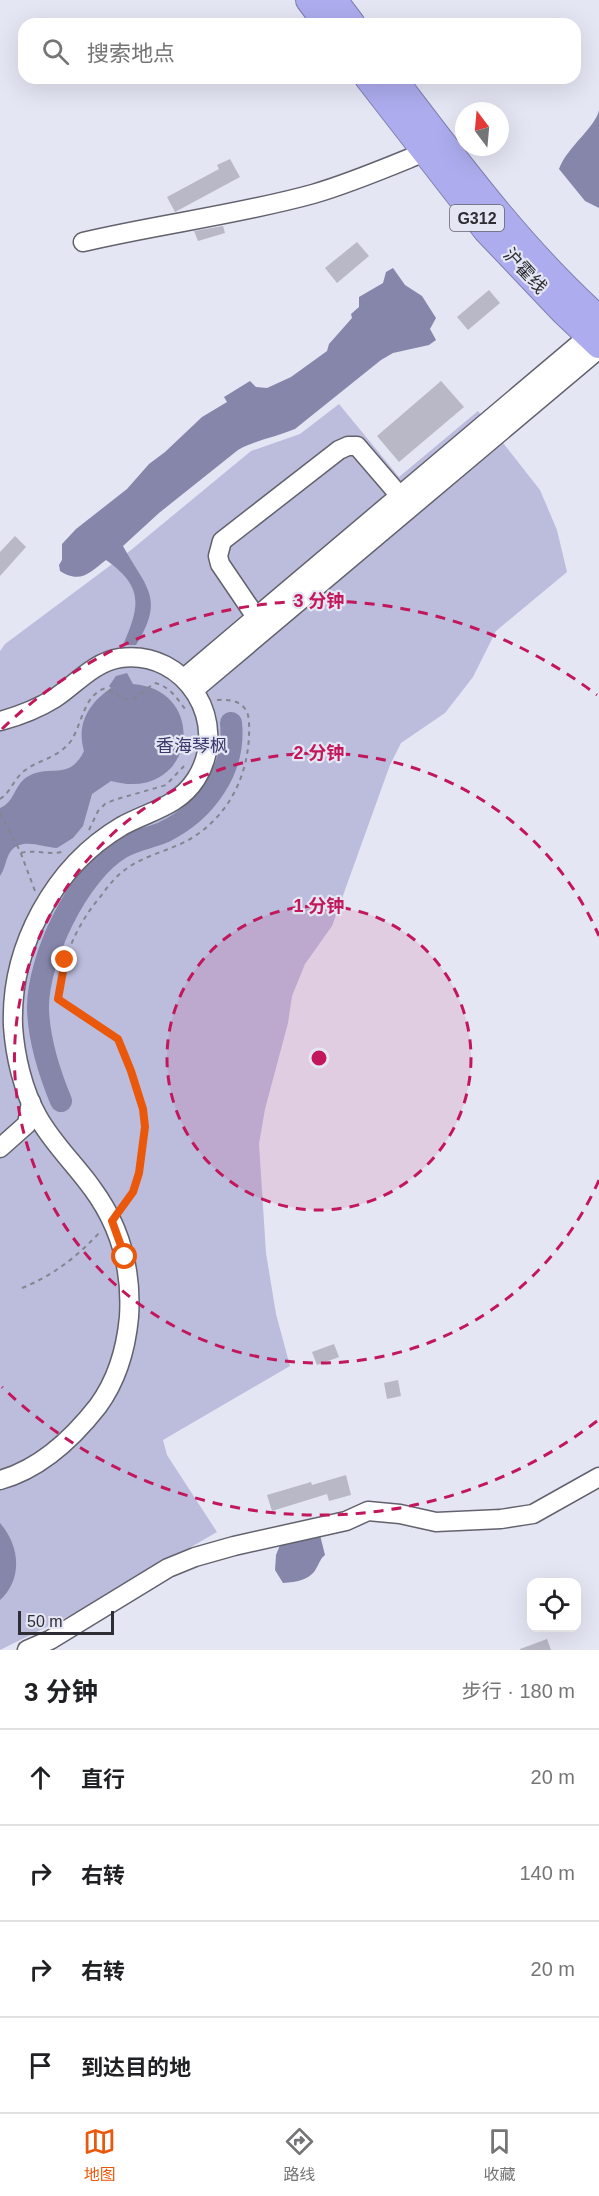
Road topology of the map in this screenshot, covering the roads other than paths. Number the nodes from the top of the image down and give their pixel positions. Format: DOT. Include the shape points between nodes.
graph roads {
  1 [pos="309,0"];
  2 [pos="334,0"];
  3 [pos="322,18"];
  4 [pos="348,18"];
  5 [pos="373,84"];
  6 [pos="398,84"];
  7 [pos="425,152"];
  8 [pos="83,242"];
  9 [pos="597,335"];
  10 [pos="400,496"];
  11 [pos="256,617"];
  12 [pos="191,695"];
  13 [pos="0,721"];
  14 [pos="32,1102"];
  15 [pos="0,1148"];
  16 [pos="599,1477"];
  17 [pos="0,1480"];
  18 [pos="27,1650"];
  1 -- 3 [label="highway"];
  2 -- 4 [label="highway"];
  5 -- 7 [label="highway, 沪霍线 / G312"];
  6 -- 9 [label="highway, 沪霍线 / G312" via="501,218 577,299"];
  7 -- 8 [label="street" via="313,194"];
  7 -- 9 [label="highway, 沪霍线 / G312" via="486,230 564,312"];
  9 -- 10 [label="street"];
  9 -- 12 [label="street"];
  10 -- 11 [label="street"];
  10 -- 11 [label="street" via="366,454 357,446 348,446 222,541 220,564"];
  11 -- 12 [label="street"];
  12 -- 13 [label="street" via="173,670 145,659 116,659 89,672 52,700"];
  12 -- 14 [label="street" via="205,711 208,747 194,783 173,803 123,826 89,850 62,878 29,936 12,1010 17,1057"];
  14 -- 15 [label="street" via="27,1124"];
  14 -- 17 [label="street" via="45,1129 92,1188 112,1221 125,1257 130,1300 126,1339 113,1380 102,1399 73,1436 55,1451"];
  16 -- 18 [label="street" via="533,1514 436,1521 368,1511 346,1521 195,1557 168,1568"];
}
